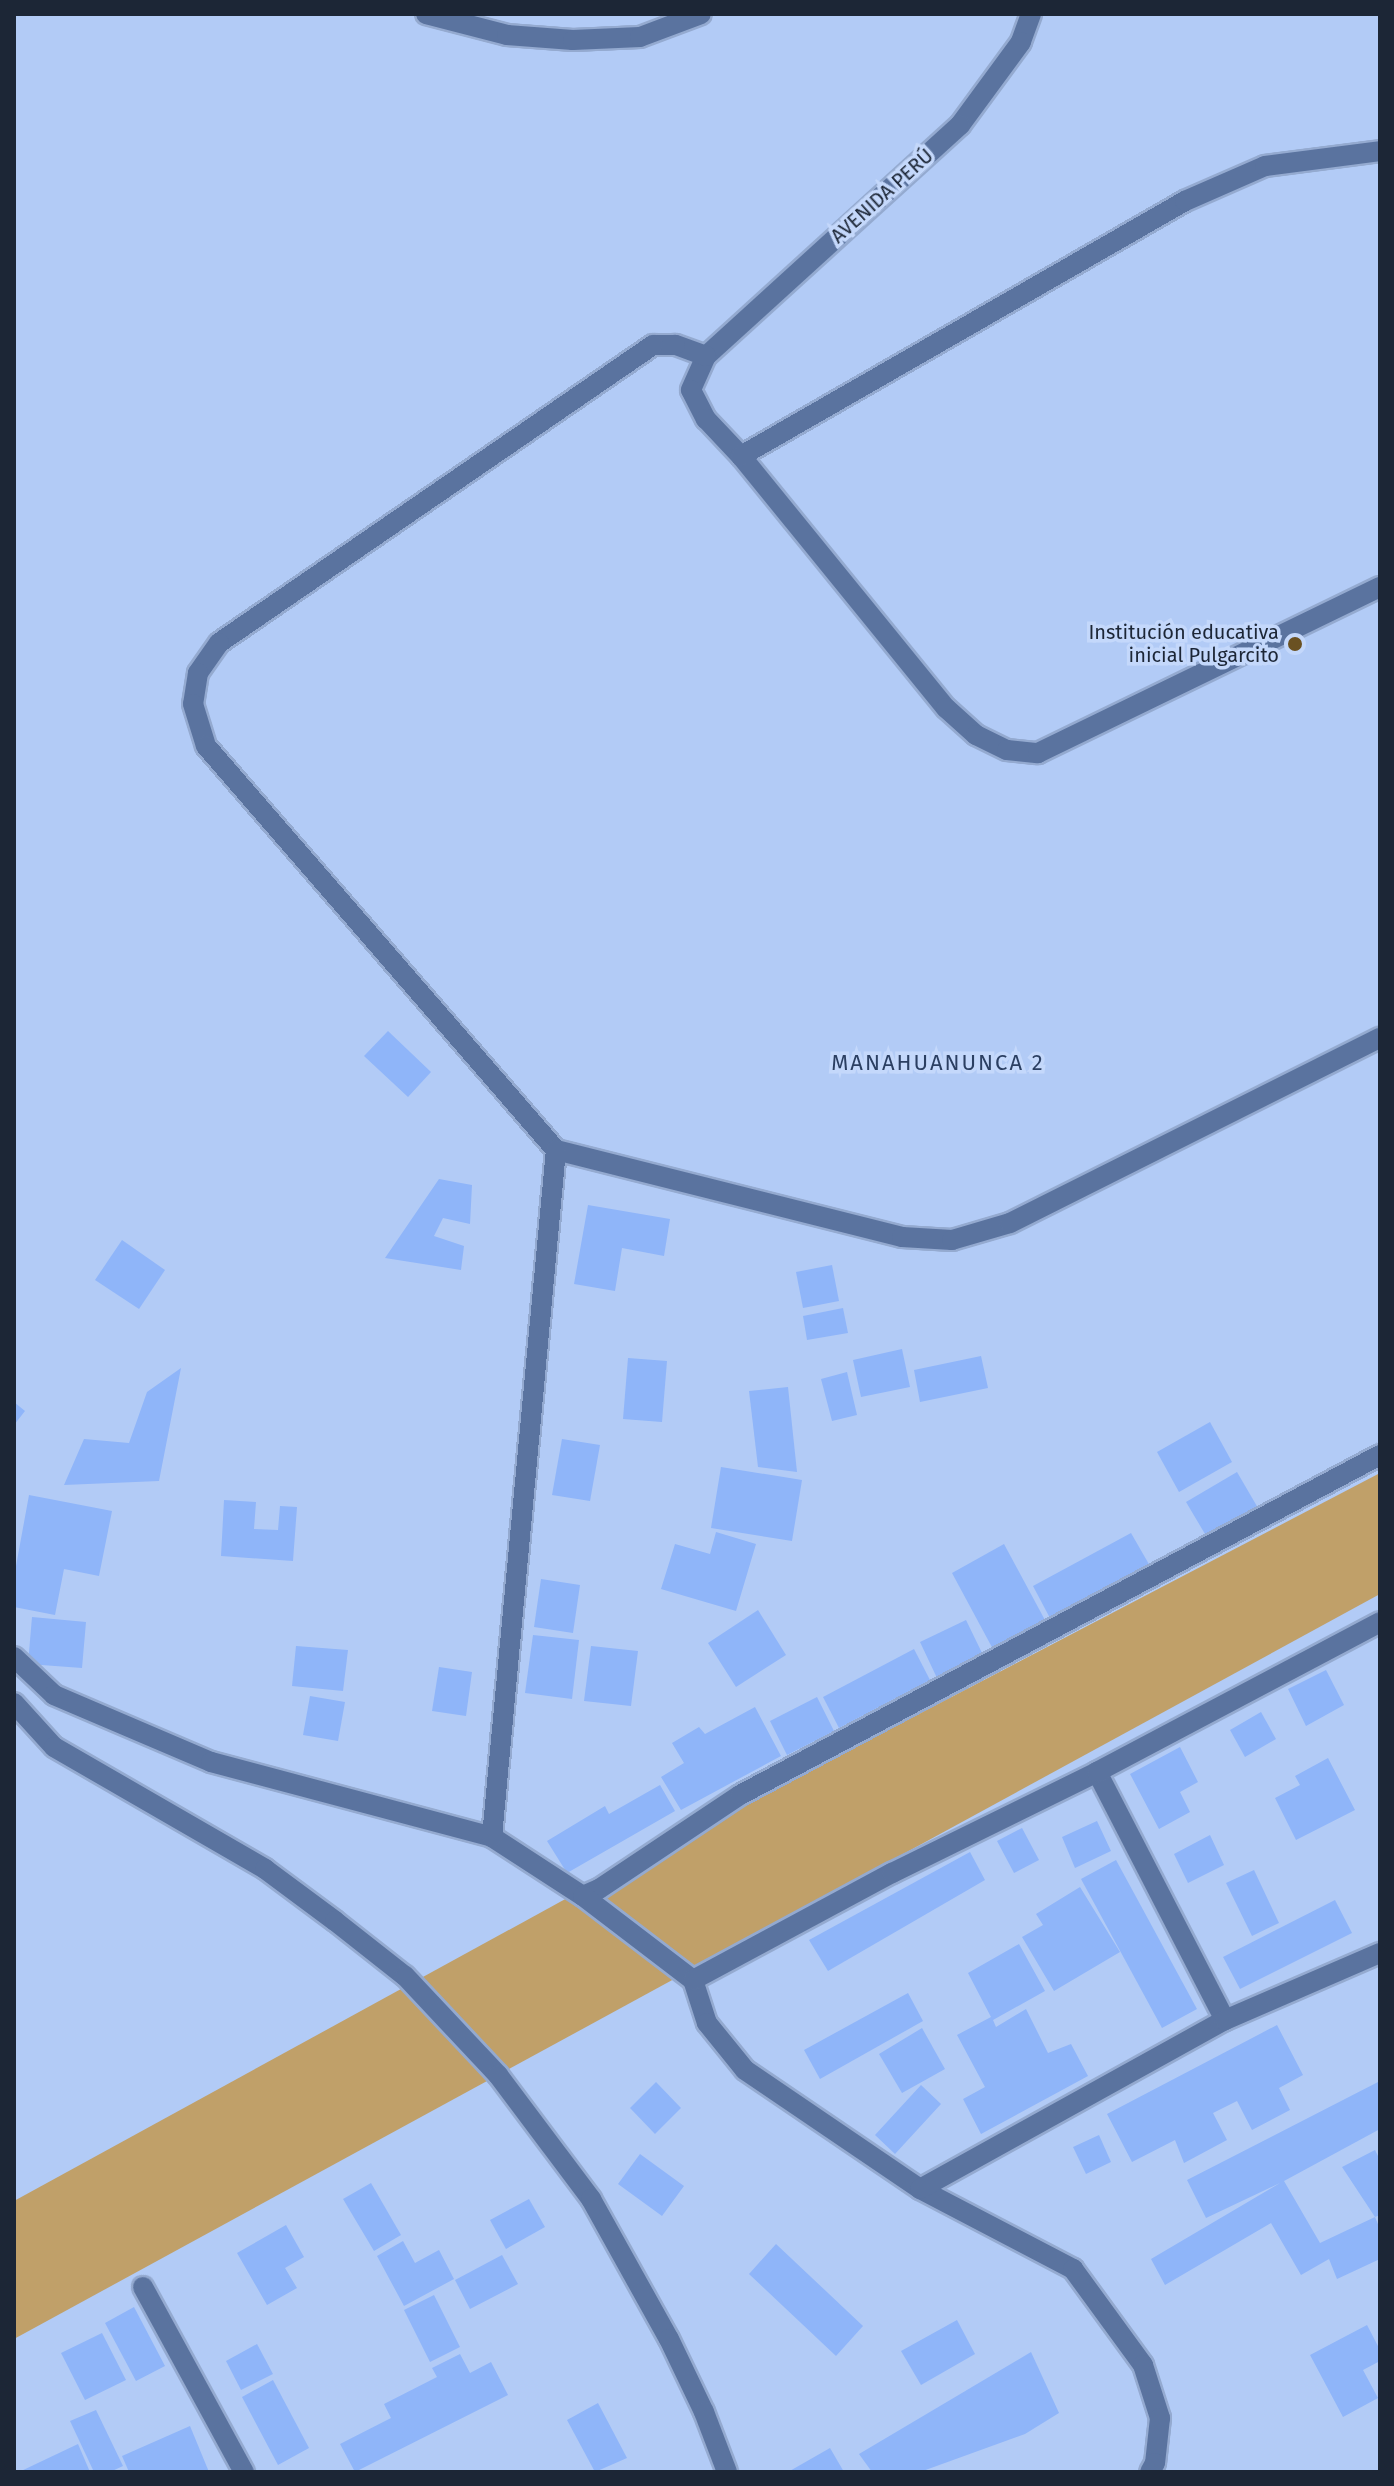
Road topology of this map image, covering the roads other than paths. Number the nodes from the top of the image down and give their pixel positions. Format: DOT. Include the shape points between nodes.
graph roads {
  1 [pos="426,14"];
  2 [pos="701,14"];
  3 [pos="1031,14"];
  4 [pos="1380,151"];
  5 [pos="706,356"];
  6 [pos="741,456"];
  7 [pos="1380,587"];
  8 [pos="1380,1038"];
  9 [pos="556,1150"];
  10 [pos="1380,1455"];
  11 [pos="1380,1622"];
  12 [pos="14,1657"];
  13 [pos="14,1703"];
  14 [pos="1097,1772"];
  15 [pos="492,1837"];
  16 [pos="583,1896"];
  17 [pos="1380,1953"];
  18 [pos="693,1980"];
  19 [pos="1225,2020"];
  20 [pos="920,2189"];
  21 [pos="143,2287"];
  22 [pos="244,2472"];
  23 [pos="727,2472"];
  24 [pos="1150,2472"];
  1 -- 2 [label="street" via="507,35 573,40 640,37"];
  3 -- 5 [label="street, AVENIDA PERÚ" via="1021,42 960,125"];
  4 -- 6 [label="street" via="1265,166 1185,201"];
  5 -- 6 [label="street" via="691,390 706,419"];
  5 -- 9 [label="street" via="675,345 653,345 219,643 198,673 193,704 206,746"];
  6 -- 7 [label="street" via="946,708 976,735 1007,750 1038,753"];
  8 -- 9 [label="street" via="1010,1223 952,1240 902,1237"];
  9 -- 15 [label="street"];
  10 -- 16 [label="street" via="740,1795"];
  11 -- 14 [label="street"];
  12 -- 15 [label="street" via="54,1695 211,1762"];
  13 -- 23 [label="street" via="54,1747 265,1869 335,1921 405,1976 488,2064 591,2199 669,2339"];
  14 -- 18 [label="street" via="892,1873"];
  14 -- 19 [label="street"];
  15 -- 16 [label="street"];
  16 -- 18 [label="street"];
  17 -- 19 [label="street"];
  18 -- 20 [label="street" via="707,2023 745,2070"];
  19 -- 20 [label="street"];
  20 -- 24 [label="street" via="1073,2269 1143,2365 1160,2418"];
  21 -- 22 [label="street"];
}
